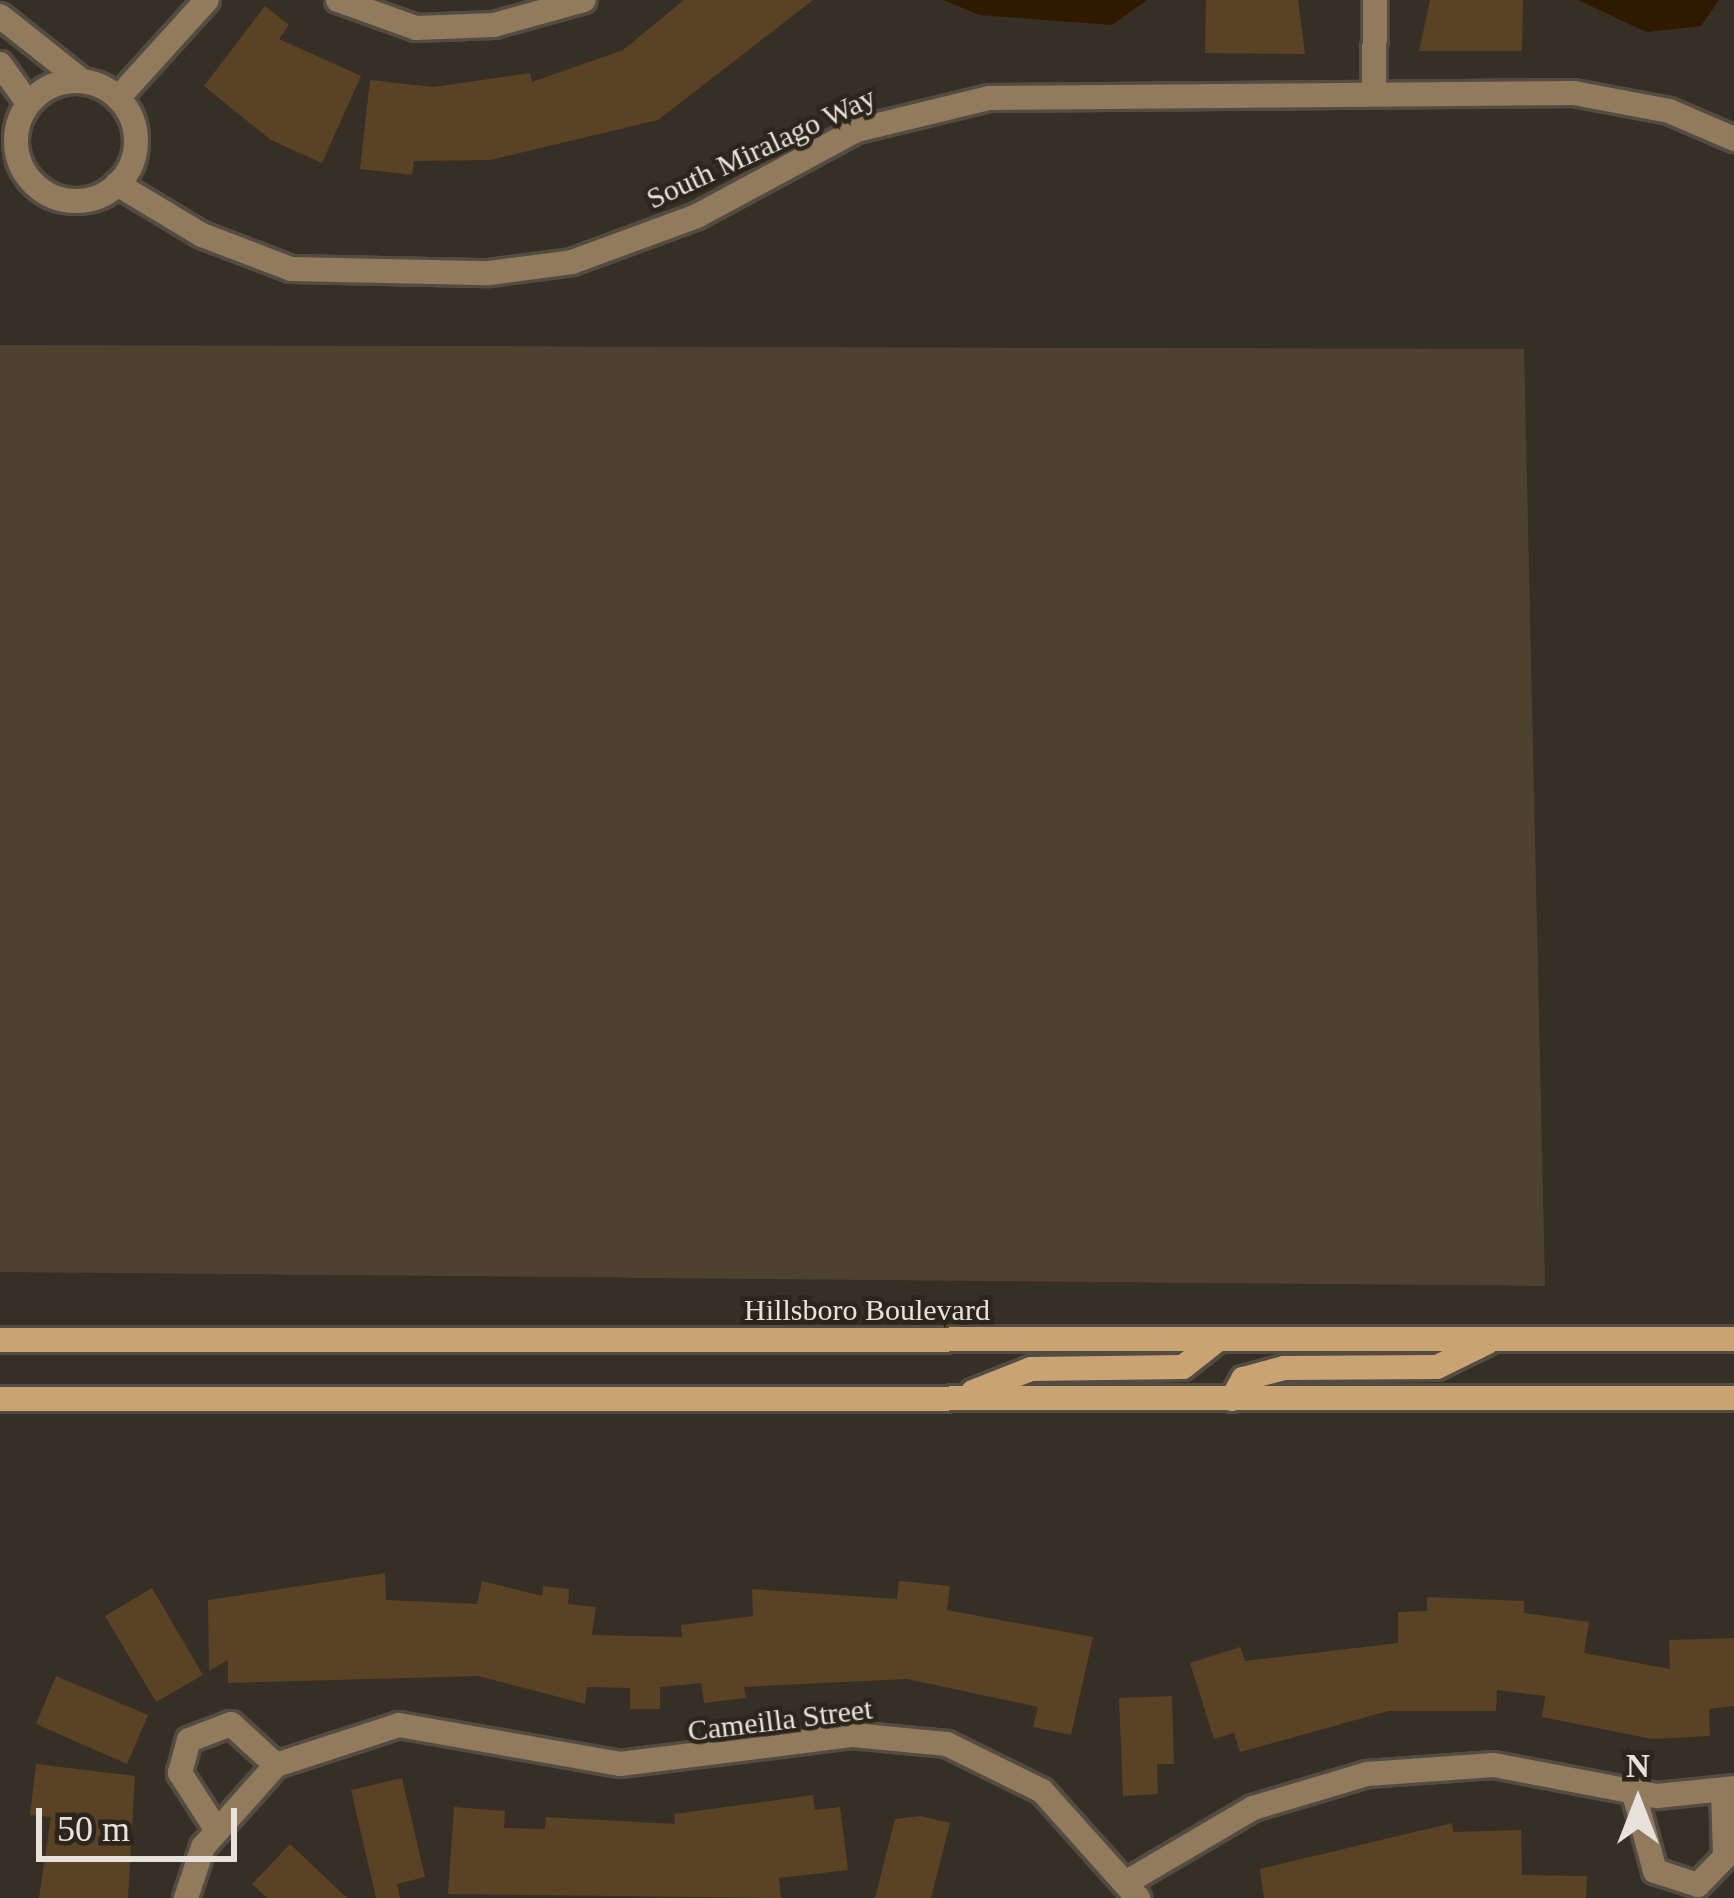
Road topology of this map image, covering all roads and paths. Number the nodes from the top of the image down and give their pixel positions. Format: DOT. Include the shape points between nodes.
graph roads {
  1 [pos="207,0"];
  2 [pos="338,0"];
  3 [pos="584,0"];
  4 [pos="1375,0"];
  5 [pos="0,16"];
  6 [pos="0,64"];
  7 [pos="82,81"];
  8 [pos="1374,93"];
  9 [pos="118,98"];
  10 [pos="28,103"];
  11 [pos="1734,139"];
  12 [pos="117,184"];
  13 [pos="1493,1339"];
  14 [pos="1734,1339"];
  15 [pos="0,1340"];
  16 [pos="1216,1341"];
  17 [pos="960,1397"];
  18 [pos="1734,1398"];
  19 [pos="0,1399"];
  20 [pos="1232,1399"];
  21 [pos="276,1765"];
  22 [pos="1728,1789"];
  23 [pos="1633,1790"];
  24 [pos="217,1829"];
  25 [pos="1135,1888"];
  26 [pos="186,1898"];
  1 -- 9 [label="street"];
  2 -- 3 [label="street" via="416,28 494,26"];
  4 -- 8 [label="street"];
  5 -- 7 [label="street"];
  6 -- 10 [label="street"];
  7 -- 9 [label="street"];
  7 -- 10 [label="street"];
  8 -- 11 [label="street, South Miralago Way" via="1574,93 1669,111"];
  8 -- 12 [label="street, South Miralago Way" via="1068,93 922,110 856,130 698,216 572,262 489,273 292,269 202,236"];
  9 -- 12 [label="street" via="136,151"];
  10 -- 12 [label="street" via="15,141 28,178 62,200"];
  13 -- 14 [label="street, Hillsboro Boulevard"];
  13 -- 16 [label="street, Hillsboro Boulevard"];
  13 -- 20 [label="street" via="1436,1367 1284,1368 1243,1378"];
  15 -- 16 [label="street, Hillsboro Boulevard"];
  16 -- 17 [label="street" via="1183,1367 1031,1369"];
  17 -- 19 [label="street"];
  17 -- 20 [label="street"];
  18 -- 20 [label="street"];
  21 -- 24 [label="street, Cameilla Street"];
  21 -- 24 [label="street" via="231,1724 199,1729 180,1773"];
  21 -- 25 [label="street, Cameilla Street" via="399,1725 620,1763 904,1736 993,1759"];
  22 -- 23 [label="street, Cameilla Street"];
  22 -- 23 [label="street, Cameilla Street" via="1725,1858 1698,1885 1655,1871"];
  23 -- 25 [label="street, Cameilla Street" via="1494,1765 1367,1774 1253,1808"];
  24 -- 26 [label="street, Cameilla Street"];
}
